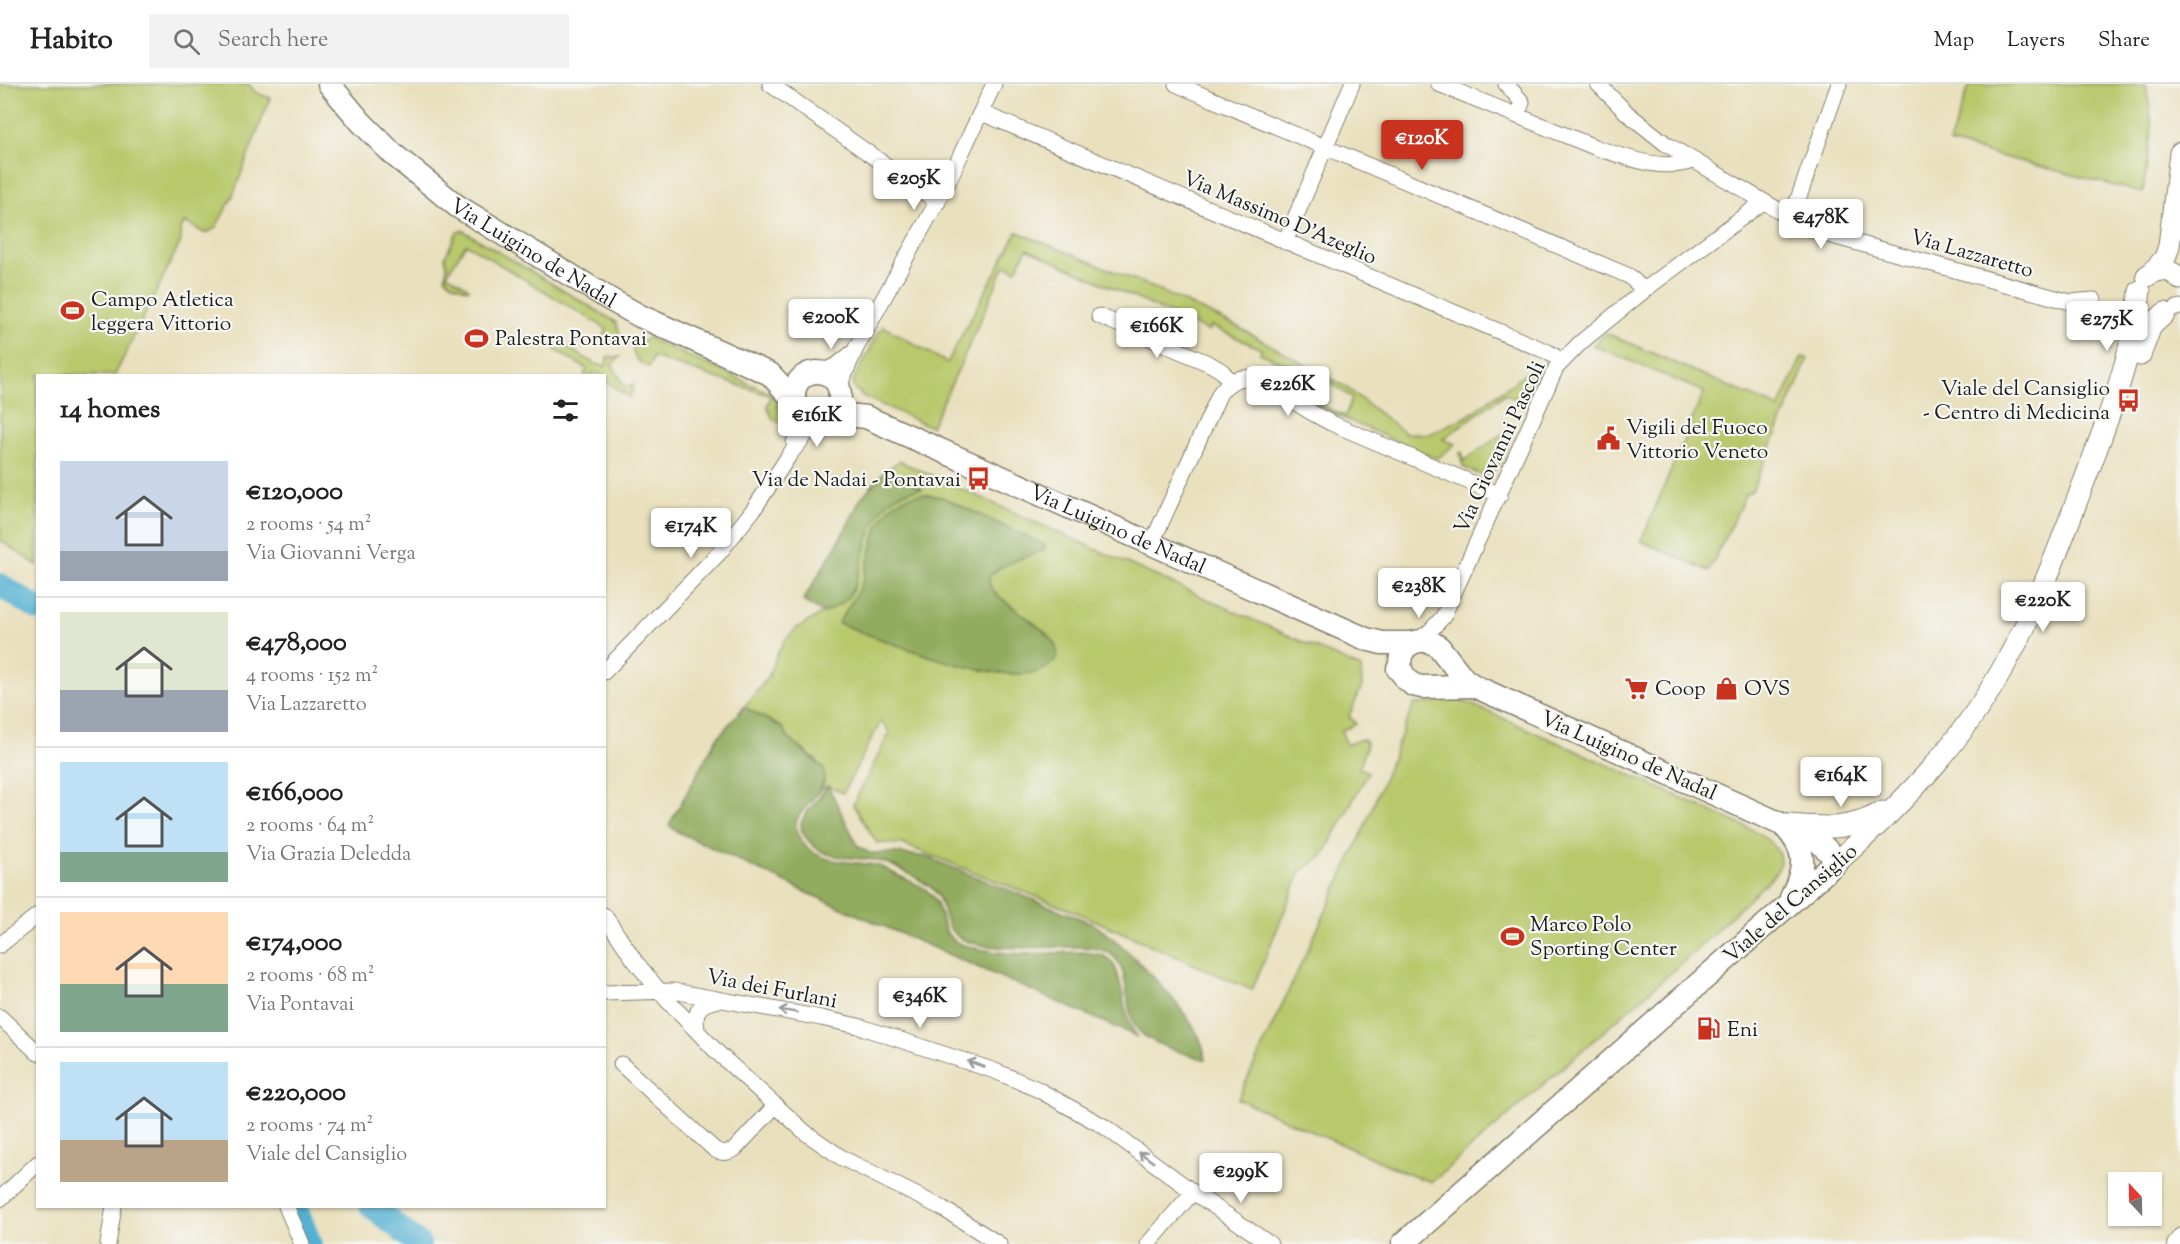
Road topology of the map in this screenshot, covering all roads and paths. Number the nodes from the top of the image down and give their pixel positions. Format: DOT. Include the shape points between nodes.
graph roads {
  1 [pos="328,84"];
  2 [pos="770,84"];
  3 [pos="994,84"];
  4 [pos="1176,84"];
  5 [pos="1352,84"];
  6 [pos="1439,84"];
  7 [pos="1506,84"];
  8 [pos="1598,84"];
  9 [pos="1839,84"];
  10 [pos="982,113"];
  11 [pos="1517,116"];
  12 [pos="1325,147"];
  13 [pos="2180,153"];
  14 [pos="1692,161"];
  15 [pos="938,202"];
  16 [pos="1763,202"];
  17 [pos="1791,219"];
  18 [pos="2180,234"];
  19 [pos="1285,242"];
  20 [pos="2180,265"];
  21 [pos="2152,273"];
  22 [pos="2180,279"];
  23 [pos="1644,290"];
  24 [pos="2140,291"];
  25 [pos="2094,300"];
  26 [pos="2176,308"];
  27 [pos="1100,316"];
  28 [pos="856,348"];
  29 [pos="1562,361"];
  30 [pos="813,373"];
  31 [pos="770,374"];
  32 [pos="1231,382"];
  33 [pos="839,390"];
  34 [pos="795,404"];
  35 [pos="824,417"];
  36 [pos="866,417"];
  37 [pos="2108,420"];
  38 [pos="790,454"];
  39 [pos="1500,495"];
  40 [pos="1152,543"];
  41 [pos="1442,620"];
  42 [pos="1369,641"];
  43 [pos="1413,642"];
  44 [pos="1444,653"];
  45 [pos="606,670"];
  46 [pos="1406,680"];
  47 [pos="1429,686"];
  48 [pos="1474,686"];
  49 [pos="1902,801"];
  50 [pos="1783,825"];
  51 [pos="1838,861"];
  52 [pos="1788,905"];
  53 [pos="36,917"];
  54 [pos="606,918"];
  55 [pos="0,945"];
  56 [pos="658,991"];
  57 [pos="606,993"];
  58 [pos="722,999"];
  59 [pos="0,1017"];
  60 [pos="697,1030"];
  61 [pos="36,1051"];
  62 [pos="621,1064"];
  63 [pos="776,1105"];
  64 [pos="36,1165"];
  65 [pos="1193,1192"];
  66 [pos="0,1199"];
  67 [pos="114,1208"];
  68 [pos="287,1208"];
  69 [pos="2180,1236"];
  70 [pos="108,1244"];
  71 [pos="302,1244"];
  72 [pos="999,1244"];
  73 [pos="1148,1244"];
  74 [pos="1270,1244"];
  75 [pos="1403,1244"];
  76 [pos="2175,1244"];
  1 -- 31 [label="main road, Via Luigino de Nadal" via="410,170 464,211 640,316"];
  2 -- 15 [label="street"];
  3 -- 10 [label="street"];
  4 -- 12 [label="street"];
  5 -- 12 [label="street"];
  6 -- 11 [label="street"];
  7 -- 11 [label="street" via="1522,102"];
  8 -- 14 [label="street, Via Lazzaretto" via="1645,129"];
  9 -- 17 [label="street"];
  10 -- 15 [label="street"];
  10 -- 19 [label="street, Via Massimo D'Azeglio"];
  11 -- 14 [label="street" via="1620,156 1666,165"];
  12 -- 19 [label="street"];
  12 -- 23 [label="street" via="1629,276"];
  13 -- 21 [label="main road" via="2169,246 2165,258"];
  14 -- 16 [label="street, Via Lazzaretto"];
  15 -- 28 [label="street"];
  16 -- 17 [label="street, Via Lazzaretto"];
  16 -- 23 [label="street, Via Giovanni Pascoli"];
  17 -- 25 [label="street, Via Lazzaretto" via="1818,232 2070,302"];
  18 -- 20 [label="main road"];
  19 -- 29 [label="street, Via Massimo D'Azeglio"];
  21 -- 22 [label="main road" via="2166,270"];
  21 -- 24 [label="main road"];
  23 -- 29 [label="street, Via Giovanni Pascoli"];
  24 -- 26 [label="main road" via="2151,310"];
  24 -- 37 [label="main road, Viale del Cansiglio" via="2135,331"];
  26 -- 37 [label="main road, Viale del Cansiglio" via="2151,326"];
  27 -- 32 [label="street" via="1216,367"];
  28 -- 30 [label="street" via="843,362"];
  28 -- 33 [label="street"];
  29 -- 39 [label="street, Via Giovanni Pascoli" via="1537,406"];
  30 -- 31 [label="main road, Via Luigino de Nadal"];
  30 -- 33 [label="main road" via="832,377"];
  30 -- 34 [label="main road" via="795,385"];
  31 -- 34 [label="main road, Via Luigino de Nadal"];
  32 -- 39 [label="street" via="1245,378 1262,381 1331,423"];
  32 -- 40 [label="street" via="1216,399"];
  33 -- 35 [label="main road" via="836,408"];
  33 -- 36 [label="main road, Via Luigino de Nadal"];
  34 -- 35 [label="main road" via="808,417"];
  34 -- 38 [label="street" via="799,432"];
  35 -- 36 [label="main road, Via Luigino de Nadal"];
  35 -- 38 [label="street"];
  36 -- 40 [label="main road, Via Luigino de Nadal"];
  37 -- 49 [label="main road, Viale del Cansiglio" via="2046,582 2009,659 1958,738"];
  38 -- 45 [label="street" via="719,553"];
  39 -- 41 [label="street, Via Giovanni Pascoli"];
  40 -- 42 [label="main road, Via Luigino de Nadal"];
  41 -- 43 [label="street, Via Giovanni Pascoli"];
  41 -- 44 [label="street, Via Giovanni Pascoli"];
  42 -- 43 [label="main road, Via Luigino de Nadal"];
  42 -- 46 [label="main road, Via Luigino de Nadal"];
  43 -- 44 [label="main road, Via Luigino de Nadal" via="1434,643"];
  43 -- 46 [label="main road" via="1400,660"];
  44 -- 47 [label="main road" via="1442,677"];
  44 -- 48 [label="main road, Via Luigino de Nadal"];
  46 -- 47 [label="main road, Via Luigino de Nadal" via="1413,685"];
  47 -- 48 [label="main road, Via Luigino de Nadal"];
  48 -- 50 [label="main road, Via Luigino de Nadal"];
  49 -- 50 [label="main road, Via Luigino de Nadal" via="1847,827"];
  49 -- 51 [label="main road, Viale del Cansiglio"];
  50 -- 51 [label="main road, Via Luigino de Nadal" via="1819,842"];
  50 -- 52 [label="main road" via="1799,844 1803,862 1802,875"];
  51 -- 52 [label="main road, Viale del Cansiglio"];
  52 -- 75 [label="main road, Viale del Cansiglio"];
  53 -- 55 [label="street"];
  54 -- 56 [label="street"];
  56 -- 57 [label="street, Via dei Furlani"];
  56 -- 58 [label="street, Via dei Furlani"];
  56 -- 60 [label="street"];
  58 -- 60 [label="street" via="700,1007 696,1014"];
  65 -- 58 [label="street, Via dei Furlani, one-way" via="1105,1127 1017,1080 858,1026"];
  59 -- 61 [label="street"];
  60 -- 63 [label="street"];
  62 -- 63 [label="street" via="722,1153 735,1149"];
  63 -- 72 [label="street" via="830,1150 942,1208"];
  64 -- 66 [label="street"];
  65 -- 73 [label="street"];
  65 -- 74 [label="street, Via dei Furlani"];
  67 -- 70 [label="street"];
  68 -- 71 [label="street"];
  69 -- 76 [label="street"];
}
